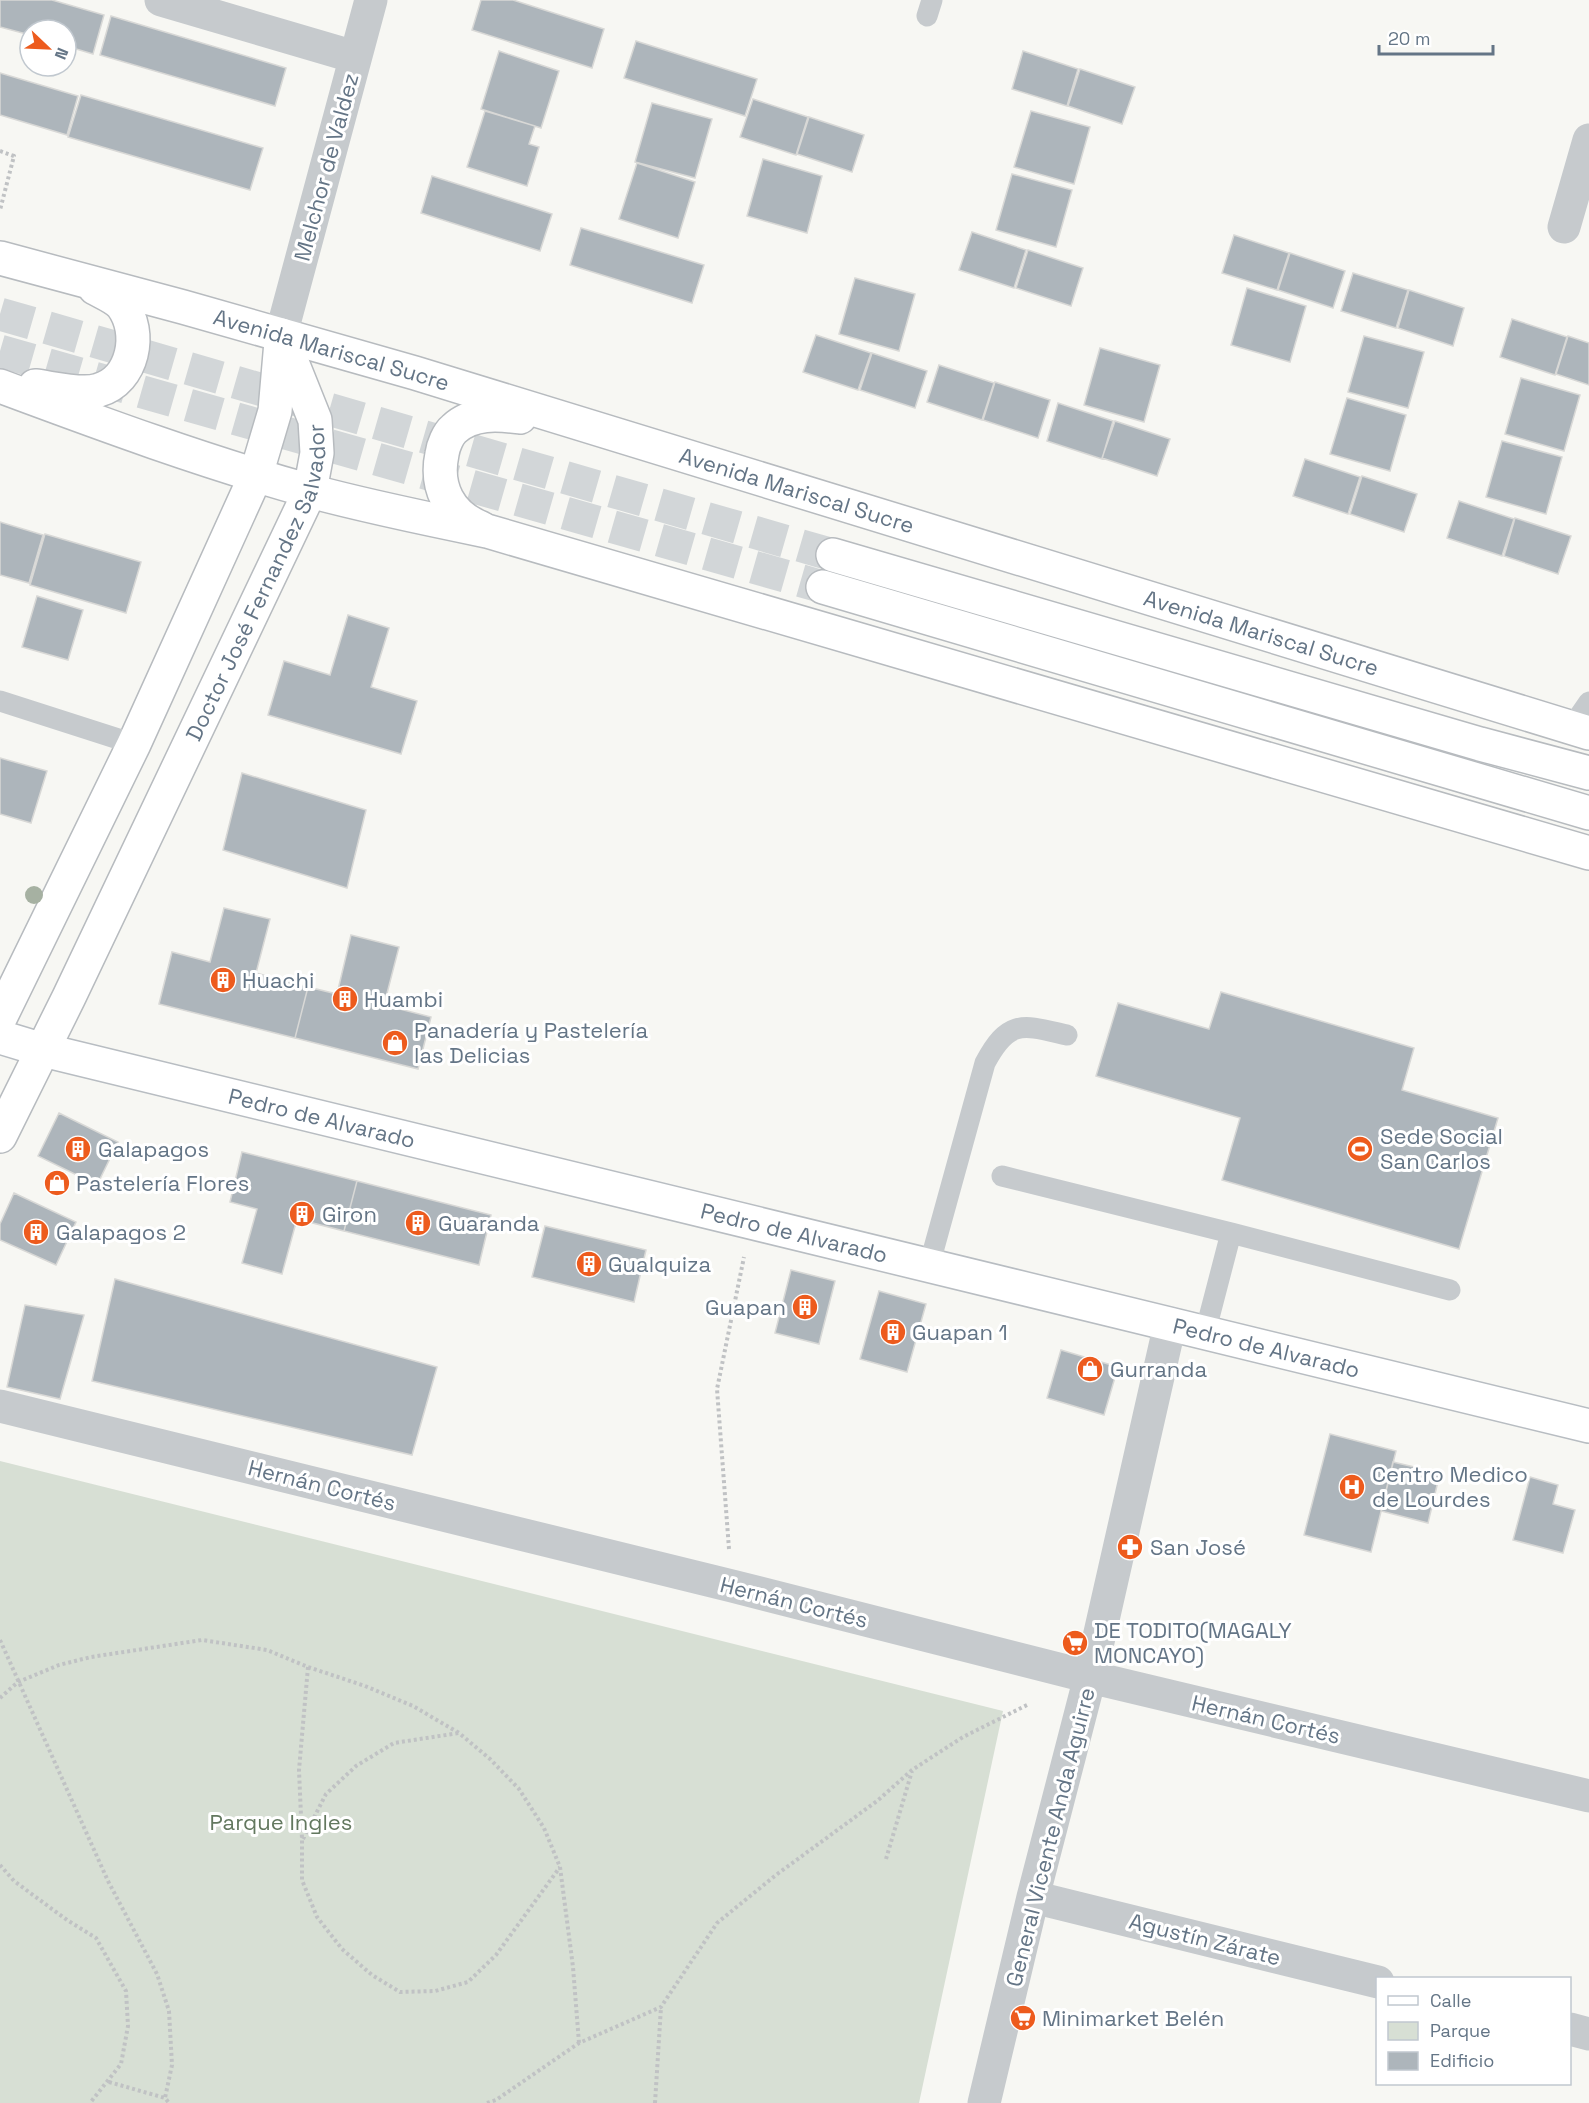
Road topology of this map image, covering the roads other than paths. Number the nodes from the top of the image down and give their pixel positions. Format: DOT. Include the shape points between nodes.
graph roads {
  1 [pos="161,0"];
  2 [pos="371,0"];
  3 [pos="355,57"];
  4 [pos="1589,140"];
  5 [pos="1564,227"];
  6 [pos="0,258"];
  7 [pos="82,280"];
  8 [pos="281,335"];
  9 [pos="0,384"];
  10 [pos="573,423"];
  11 [pos="256,475"];
  12 [pos="310,491"];
  13 [pos="487,531"];
  14 [pos="833,555"];
  15 [pos="823,587"];
  16 [pos="0,701"];
  17 [pos="1583,721"];
  18 [pos="134,744"];
  19 [pos="1589,773"];
  20 [pos="1589,813"];
  21 [pos="1589,853"];
  22 [pos="0,1018"];
  23 [pos="1066,1035"];
  24 [pos="0,1037"];
  25 [pos="43,1050"];
  26 [pos="0,1137"];
  27 [pos="1002,1176"];
  28 [pos="1231,1233"];
  29 [pos="929,1266"];
  30 [pos="1449,1290"];
  31 [pos="1170,1324"];
  32 [pos="1205,1332"];
  33 [pos="0,1406"];
  34 [pos="1589,1426"];
  35 [pos="1090,1677"];
  36 [pos="1589,1796"];
  37 [pos="1033,1897"];
  38 [pos="1376,1982"];
  39 [pos="1571,2030"];
  40 [pos="1589,2034"];
  41 [pos="990,2102"];
  1 -- 3 [label="street"];
  2 -- 3 [label="street, Melchor de Valdez"];
  3 -- 8 [label="street, Melchor de Valdez"];
  4 -- 5 [label="street"];
  6 -- 7 [label="main road, Avenida Mariscal Sucre"];
  7 -- 8 [label="main road, Avenida Mariscal Sucre"];
  7 -- 9 [label="main road" via="120,302 134,327 134,344 126,368 114,383 98,391"];
  8 -- 10 [label="main road, Avenida Mariscal Sucre"];
  8 -- 11 [label="main road, Doctor José Fernandez Salvador" via="275,411"];
  8 -- 12 [label="main road, Doctor José Fernandez Salvador" via="315,420 317,453"];
  9 -- 11 [label="main road" via="146,440"];
  10 -- 13 [label="main road" via="496,414 475,417 453,429 443,448 439,469 442,490 452,508 468,523"];
  10 -- 17 [label="main road, Avenida Mariscal Sucre"];
  11 -- 12 [label="main road"];
  11 -- 18 [label="main road, Doctor José Fernandez Salvador"];
  12 -- 13 [label="main road"];
  12 -- 25 [label="main road, Doctor José Fernandez Salvador"];
  13 -- 21 [label="main road"];
  14 -- 19 [label="main road, Avenida Mariscal Sucre"];
  15 -- 20 [label="main road"];
  16 -- 18 [label="lane"];
  18 -- 22 [label="main road, Doctor José Fernandez Salvador"];
  23 -- 29 [label="lane" via="1028,1026 1011,1031 996,1044 986,1063"];
  24 -- 25 [label="main road, Pedro de Alvarado"];
  25 -- 26 [label="main road, Doctor José Fernandez Salvador"];
  25 -- 29 [label="main road, Pedro de Alvarado"];
  27 -- 28 [label="lane"];
  28 -- 30 [label="lane"];
  28 -- 32 [label="lane"];
  29 -- 31 [label="main road, Pedro de Alvarado"];
  31 -- 32 [label="main road, Pedro de Alvarado"];
  31 -- 35 [label="street, General Vicente Anda Aguirre"];
  32 -- 34 [label="main road, Pedro de Alvarado"];
  33 -- 35 [label="street, Hernán Cortés"];
  35 -- 36 [label="street, Hernán Cortés"];
  35 -- 37 [label="street, General Vicente Anda Aguirre"];
  37 -- 38 [label="street, Agustín Zárate"];
  37 -- 41 [label="street, General Vicente Anda Aguirre"];
  39 -- 40 [label="street"];
}
